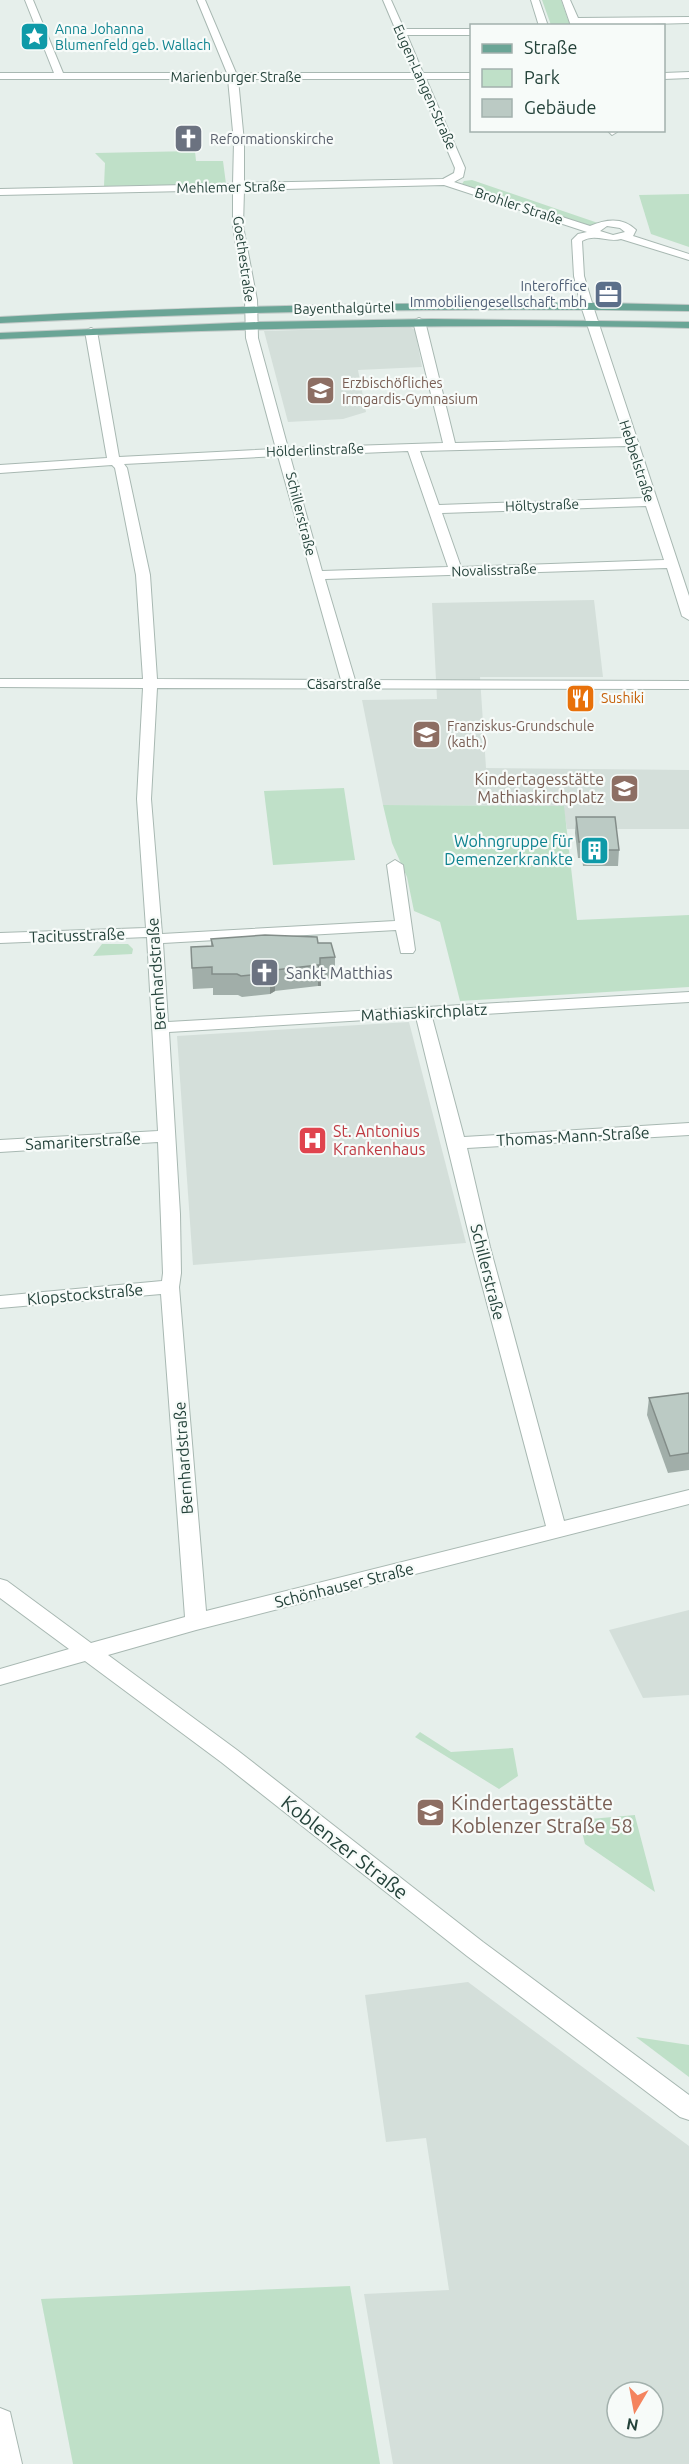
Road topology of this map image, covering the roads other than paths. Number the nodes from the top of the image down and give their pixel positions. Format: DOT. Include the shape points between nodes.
graph roads {
  1 [pos="29,0"];
  2 [pos="201,0"];
  3 [pos="387,0"];
  4 [pos="535,0"];
  5 [pos="566,0"];
  6 [pos="689,21"];
  7 [pos="575,23"];
  8 [pos="543,24"];
  9 [pos="400,32"];
  10 [pos="470,32"];
  11 [pos="689,75"];
  12 [pos="0,76"];
  13 [pos="58,76"];
  14 [pos="420,76"];
  15 [pos="470,76"];
  16 [pos="665,76"];
  17 [pos="233,77"];
  18 [pos="459,175"];
  19 [pos="445,182"];
  20 [pos="237,187"];
  21 [pos="0,192"];
  22 [pos="606,223"];
  23 [pos="594,232"];
  24 [pos="624,237"];
  25 [pos="689,257"];
  26 [pos="587,306"];
  27 [pos="664,308"];
  28 [pos="689,308"];
  29 [pos="251,309"];
  30 [pos="0,321"];
  31 [pos="419,321"];
  32 [pos="594,323"];
  33 [pos="666,324"];
  34 [pos="250,325"];
  35 [pos="689,325"];
  36 [pos="91,331"];
  37 [pos="0,336"];
  38 [pos="630,442"];
  39 [pos="412,447"];
  40 [pos="450,447"];
  41 [pos="284,451"];
  42 [pos="116,459"];
  43 [pos="0,469"];
  44 [pos="650,502"];
  45 [pos="433,509"];
  46 [pos="671,564"];
  47 [pos="456,572"];
  48 [pos="317,576"];
  49 [pos="689,616"];
  50 [pos="0,683"];
  51 [pos="349,684"];
  52 [pos="150,685"];
  53 [pos="689,685"];
  54 [pos="395,865"];
  55 [pos="403,925"];
  56 [pos="154,935"];
  57 [pos="0,938"];
  58 [pos="407,950"];
  59 [pos="689,997"];
  60 [pos="423,1012"];
  61 [pos="160,1027"];
  62 [pos="689,1129"];
  63 [pos="167,1136"];
  64 [pos="457,1143"];
  65 [pos="0,1146"];
  66 [pos="170,1287"];
  67 [pos="0,1302"];
  68 [pos="689,1497"];
  69 [pos="557,1531"];
  70 [pos="0,1587"];
  71 [pos="196,1622"];
  72 [pos="90,1652"];
  73 [pos="0,1677"];
  74 [pos="689,2109"];
  75 [pos="0,2421"];
  76 [pos="8,2464"];
  1 -- 13 [label="street"];
  2 -- 17 [label="street, Goethestraße"];
  3 -- 9 [label="street, Eugen-Langen-Straße"];
  4 -- 8 [label="street"];
  5 -- 7 [label="street"];
  6 -- 7 [label="street"];
  9 -- 10 [label="street"];
  9 -- 14 [label="street, Eugen-Langen-Straße"];
  11 -- 16 [label="street"];
  12 -- 13 [label="street, Marienburger Straße"];
  13 -- 17 [label="street, Marienburger Straße"];
  14 -- 15 [label="street, Marienburger Straße"];
  14 -- 17 [label="street, Marienburger Straße"];
  14 -- 18 [label="street, Eugen-Langen-Straße" via="460,168"];
  17 -- 20 [label="street, Goethestraße"];
  18 -- 19 [label="street, Mehlemer Straße"];
  18 -- 22 [label="street, Brohler Straße"];
  19 -- 20 [label="street, Mehlemer Straße"];
  19 -- 23 [label="street, Brohler Straße"];
  20 -- 21 [label="street, Mehlemer Straße"];
  20 -- 29 [label="street, Goethestraße" via="238,226"];
  22 -- 23 [label="street"];
  22 -- 24 [label="street, Brohler Straße" via="627,226 630,234"];
  23 -- 24 [label="street, Brohler Straße" via="608,238"];
  23 -- 26 [label="street, Hebbelstraße" via="577,240 579,276"];
  24 -- 25 [label="street"];
  26 -- 27 [label="main road, Bayenthalgürtel"];
  26 -- 29 [label="main road, Bayenthalgürtel"];
  26 -- 32 [label="street, Hebbelstraße"];
  27 -- 28 [label="main road, Bayenthalgürtel"];
  27 -- 33 [label="main road" via="659,316"];
  29 -- 30 [label="main road, Bayenthalgürtel"];
  29 -- 34 [label="street, Schillerstraße"];
  31 -- 32 [label="main road, Bayenthalgürtel"];
  31 -- 34 [label="main road, Bayenthalgürtel"];
  31 -- 40 [label="street"];
  32 -- 33 [label="main road, Bayenthalgürtel"];
  32 -- 38 [label="street, Hebbelstraße"];
  33 -- 35 [label="main road, Bayenthalgürtel"];
  34 -- 36 [label="main road, Bayenthalgürtel"];
  34 -- 41 [label="street, Schillerstraße"];
  36 -- 37 [label="main road, Bayenthalgürtel"];
  36 -- 42 [label="street, Bernhardstraße" via="111,455"];
  38 -- 40 [label="street, Hölderlinstraße"];
  38 -- 44 [label="street, Hebbelstraße"];
  39 -- 40 [label="street, Hölderlinstraße"];
  39 -- 41 [label="street, Hölderlinstraße"];
  39 -- 45 [label="street"];
  41 -- 42 [label="street, Hölderlinstraße"];
  41 -- 48 [label="street, Schillerstraße"];
  42 -- 43 [label="street, Hölderlinstraße"];
  42 -- 52 [label="street, Bernhardstraße" via="143,575"];
  44 -- 45 [label="street, Höltystraße"];
  44 -- 46 [label="street, Hebbelstraße"];
  45 -- 47 [label="street"];
  46 -- 47 [label="street, Novalisstraße"];
  46 -- 49 [label="street, Hebbelstraße"];
  47 -- 48 [label="street, Novalisstraße"];
  48 -- 51 [label="street, Schillerstraße"];
  50 -- 52 [label="street, Cäsarstraße"];
  51 -- 52 [label="street, Cäsarstraße"];
  51 -- 53 [label="street, Cäsarstraße"];
  52 -- 56 [label="street, Bernhardstraße" via="144,799"];
  54 -- 55 [label="street"];
  55 -- 56 [label="street"];
  55 -- 58 [label="street"];
  56 -- 57 [label="street, Tacitusstraße"];
  56 -- 61 [label="street, Bernhardstraße"];
  59 -- 60 [label="street, Mathiaskirchplatz"];
  60 -- 61 [label="street, Mathiaskirchplatz"];
  60 -- 64 [label="street, Schillerstraße"];
  61 -- 63 [label="street, Bernhardstraße"];
  62 -- 64 [label="street, Thomas-Mann-Straße"];
  63 -- 65 [label="street, Samariterstraße"];
  63 -- 66 [label="street, Bernhardstraße"];
  64 -- 69 [label="street, Schillerstraße"];
  66 -- 67 [label="street, Klopstockstraße"];
  66 -- 71 [label="street, Bernhardstraße"];
  68 -- 69 [label="street, Schönhauser Straße"];
  69 -- 71 [label="street, Schönhauser Straße"];
  70 -- 72 [label="street, Koblenzer Straße"];
  71 -- 72 [label="street, Schönhauser Straße"];
  72 -- 73 [label="street, Schönhauser Straße"];
  72 -- 74 [label="street, Koblenzer Straße"];
  75 -- 76 [label="street"];
}
